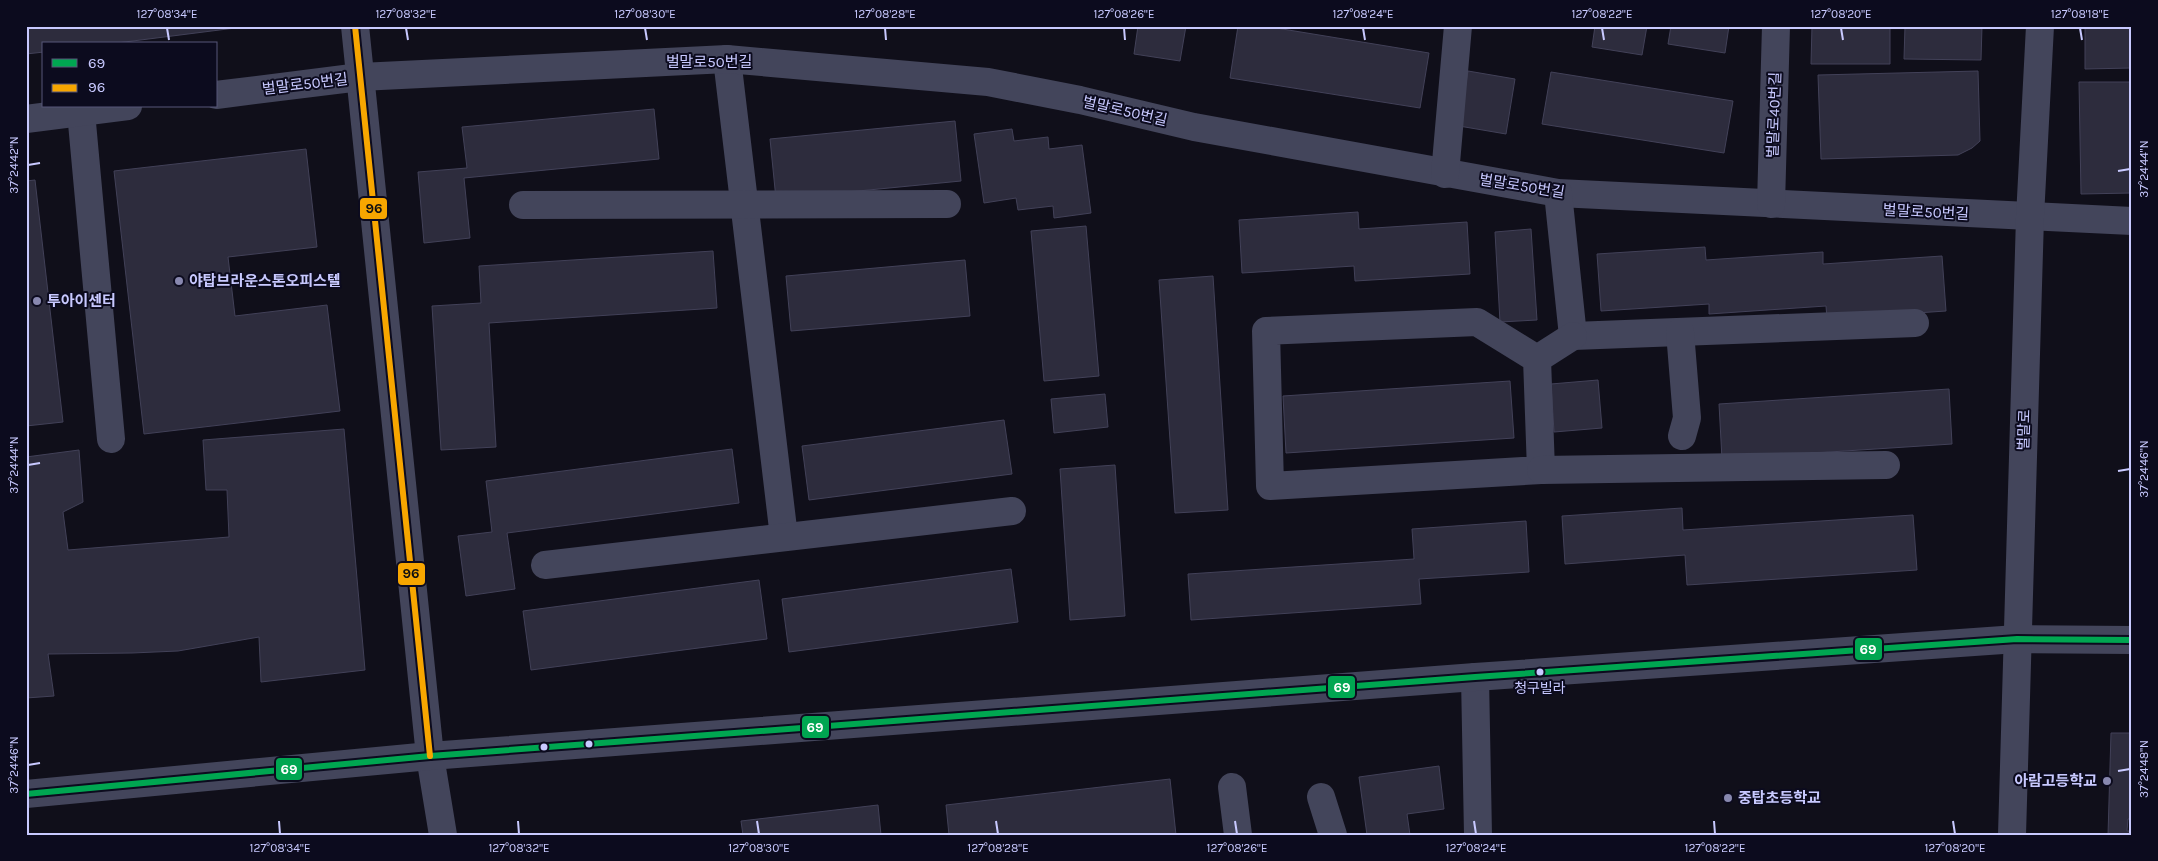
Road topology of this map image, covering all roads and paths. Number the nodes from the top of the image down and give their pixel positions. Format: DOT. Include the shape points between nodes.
graph roads {
  1 [pos="355,26"];
  2 [pos="1458,26"];
  3 [pos="1776,26"];
  4 [pos="2040,26"];
  5 [pos="727,59"];
  6 [pos="360,77"];
  7 [pos="218,95"];
  8 [pos="112,108"];
  9 [pos="81,112"];
  10 [pos="26,118"];
  11 [pos="1445,174"];
  12 [pos="1558,193"];
  13 [pos="947,204"];
  14 [pos="1771,204"];
  15 [pos="523,205"];
  16 [pos="744,205"];
  17 [pos="2030,217"];
  18 [pos="2132,221"];
  19 [pos="1915,323"];
  20 [pos="1680,332"];
  21 [pos="1573,336"];
  22 [pos="1537,359"];
  23 [pos="1682,436"];
  24 [pos="111,439"];
  25 [pos="1886,465"];
  26 [pos="1541,470"];
  27 [pos="1012,511"];
  28 [pos="784,537"];
  29 [pos="545,565"];
  30 [pos="2017,639"];
  31 [pos="2132,640"];
  32 [pos="1475,677"];
  33 [pos="430,756"];
  34 [pos="1232,787"];
  35 [pos="26,794"];
  36 [pos="1321,797"];
  37 [pos="443,835"];
  38 [pos="1238,835"];
  39 [pos="1333,835"];
  40 [pos="1478,835"];
  41 [pos="2012,835"];
  1 -- 6 [label="street"];
  2 -- 11 [label="street"];
  3 -- 14 [label="street, 벌말로40번길"];
  4 -- 17 [label="street, 벌말로"];
  5 -- 6 [label="street, 벌말로50번길"];
  5 -- 11 [label="street, 벌말로50번길" via="988,82 1194,127"];
  5 -- 16 [label="street"];
  6 -- 7 [label="street, 벌말로50번길"];
  6 -- 33 [label="street"];
  8 -- 9 [label="street"];
  9 -- 10 [label="street"];
  9 -- 24 [label="street"];
  11 -- 12 [label="street, 벌말로50번길"];
  12 -- 14 [label="street, 벌말로50번길"];
  12 -- 21 [label="street"];
  13 -- 16 [label="street"];
  14 -- 17 [label="street, 벌말로50번길"];
  15 -- 16 [label="street"];
  16 -- 28 [label="street"];
  17 -- 18 [label="street, 벌말로50번길"];
  17 -- 30 [label="street, 벌말로"];
  19 -- 20 [label="street"];
  20 -- 21 [label="street"];
  20 -- 23 [label="street" via="1687,418"];
  21 -- 22 [label="street"];
  22 -- 26 [label="street"];
  22 -- 26 [label="street" via="1477,322 1266,330 1270,486"];
  25 -- 26 [label="street"];
  27 -- 28 [label="street"];
  28 -- 29 [label="street"];
  30 -- 31 [label="street"];
  30 -- 32 [label="street"];
  30 -- 41 [label="street, 벌말로"];
  32 -- 33 [label="street"];
  32 -- 40 [label="street"];
  33 -- 35 [label="street"];
  33 -- 37 [label="street"];
  34 -- 38 [label="street"];
  36 -- 39 [label="street"];
}
